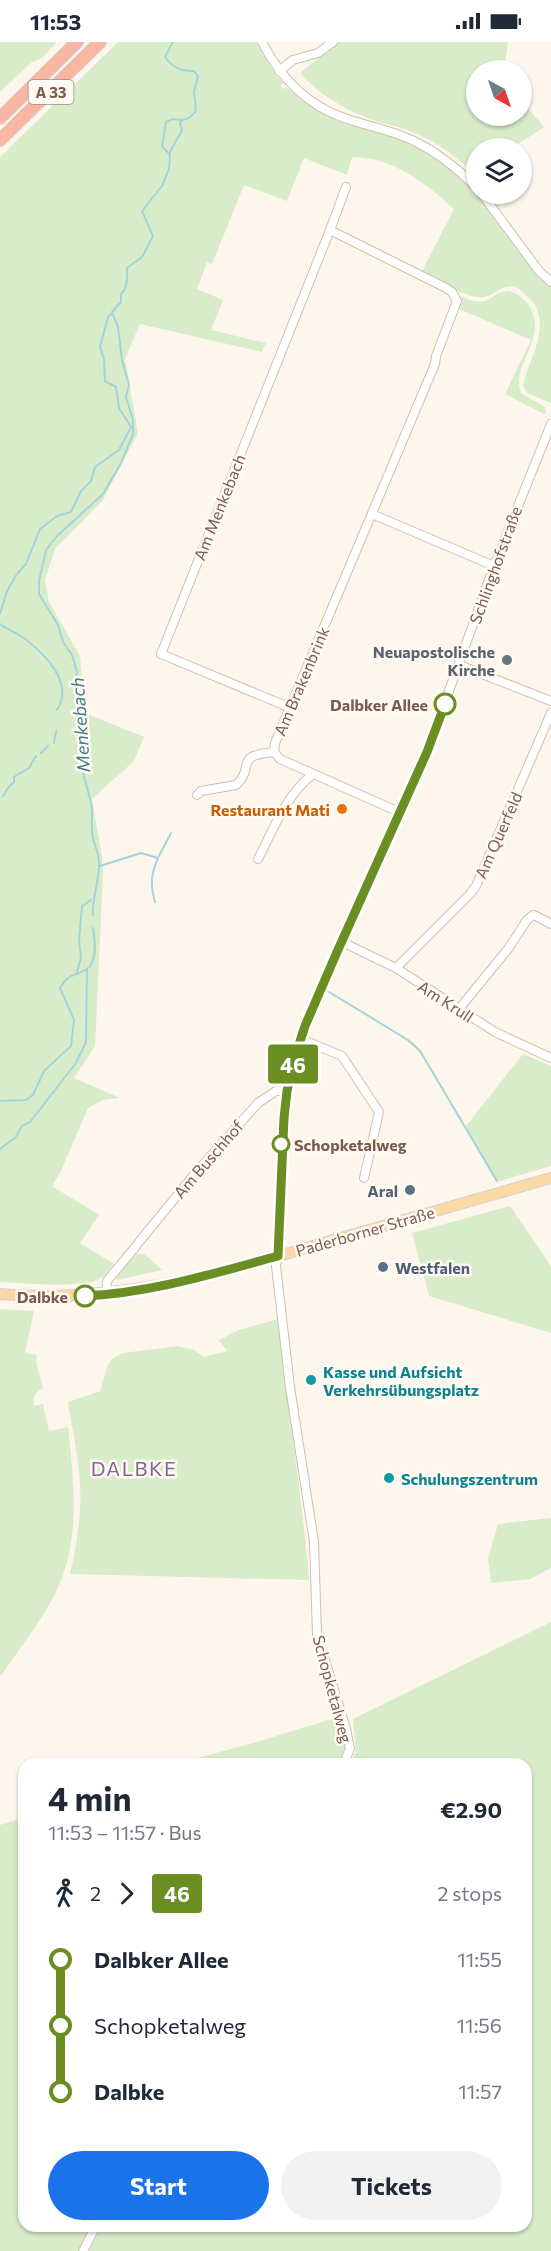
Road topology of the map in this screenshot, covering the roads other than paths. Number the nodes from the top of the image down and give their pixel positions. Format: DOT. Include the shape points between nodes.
graph roads {
  1 [pos="77,42"];
  2 [pos="100,42"];
  3 [pos="262,42"];
  4 [pos="333,42"];
  5 [pos="279,70"];
  6 [pos="0,118"];
  7 [pos="0,140"];
  8 [pos="466,178"];
  9 [pos="346,187"];
  10 [pos="489,204"];
  11 [pos="330,230"];
  12 [pos="551,282"];
  13 [pos="551,424"];
  14 [pos="372,514"];
  15 [pos="494,566"];
  16 [pos="459,665"];
  17 [pos="551,701"];
  18 [pos="291,708"];
  19 [pos="551,713"];
  20 [pos="274,752"];
  21 [pos="313,774"];
  22 [pos="197,795"];
  23 [pos="399,812"];
  24 [pos="258,858"];
  25 [pos="551,924"];
  26 [pos="342,942"];
  27 [pos="396,968"];
  28 [pos="459,1009"];
  29 [pos="301,1039"];
  30 [pos="551,1058"];
  31 [pos="287,1091"];
  32 [pos="364,1178"];
  33 [pos="551,1178"];
  34 [pos="278,1256"];
  35 [pos="0,1294"];
  36 [pos="106,1294"];
  37 [pos="346,1758"];
  38 [pos="93,2232"];
  39 [pos="83,2251"];
  1 -- 6 [label="highway, A 33"];
  2 -- 7 [label="highway, A 33"];
  3 -- 5 [label="street"];
  4 -- 5 [label="street"];
  5 -- 8 [label="street" via="305,97 327,111 413,141 448,161"];
  9 -- 11 [label="street, Am Menkebach"];
  10 -- 12 [label="street"];
  11 -- 14 [label="street, Am Brakenbrink" via="455,296 435,364"];
  11 -- 18 [label="street, Am Menkebach" via="161,654"];
  13 -- 15 [label="street, Schlinghofstraße"];
  14 -- 15 [label="street"];
  14 -- 18 [label="street, Am Brakenbrink"];
  15 -- 16 [label="street, Schlinghofstraße"];
  16 -- 17 [label="street"];
  16 -- 23 [label="street, Schlinghofstraße" via="427,752"];
  18 -- 20 [label="street, Am Brakenbrink"];
  19 -- 27 [label="street, Am Querfeld" via="476,886"];
  20 -- 21 [label="street, Am Brakenbrink" via="280,759"];
  20 -- 22 [label="street" via="254,755 248,760 236,785"];
  21 -- 23 [label="street, Am Brakenbrink"];
  21 -- 24 [label="street" via="290,796"];
  23 -- 26 [label="street, Schlinghofstraße"];
  25 -- 28 [label="street" via="536,916 527,920"];
  26 -- 27 [label="street, Am Krull"];
  26 -- 29 [label="street, Schlinghofstraße"];
  27 -- 28 [label="street, Am Krull"];
  28 -- 30 [label="street, Am Krull" via="495,1032"];
  29 -- 31 [label="street, Schlinghofstraße"];
  29 -- 32 [label="street" via="342,1056 379,1112"];
  31 -- 34 [label="street, Schlinghofstraße" via="281,1145"];
  31 -- 36 [label="street, Am Buschhof" via="276,1091 258,1103 198,1170 107,1281"];
  33 -- 34 [label="main road, Paderborner Straße"];
  34 -- 36 [label="main road, Paderborner Straße" via="174,1283"];
  34 -- 37 [label="street, Schopketalweg" via="290,1388 314,1542 317,1634 346,1729 350,1749"];
  35 -- 36 [label="main road, Paderborner Straße"];
  38 -- 39 [label="street"];
}
